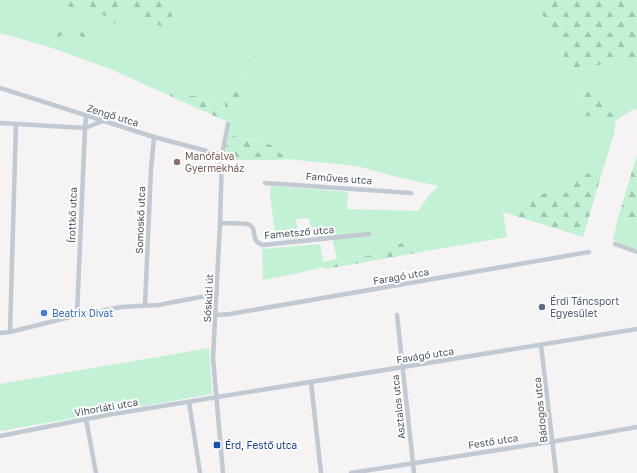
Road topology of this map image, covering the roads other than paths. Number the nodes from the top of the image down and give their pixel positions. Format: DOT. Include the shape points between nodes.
graph roads {
  1 [pos="0,88"];
  2 [pos="86,116"];
  3 [pos="103,121"];
  4 [pos="0,123"];
  5 [pos="16,124"];
  6 [pos="228,124"];
  7 [pos="84,128"];
  8 [pos="154,137"];
  9 [pos="222,154"];
  10 [pos="265,183"];
  11 [pos="411,193"];
  12 [pos="220,224"];
  13 [pos="369,234"];
  14 [pos="616,244"];
  15 [pos="589,252"];
  16 [pos="637,252"];
  17 [pos="217,294"];
  18 [pos="146,305"];
  19 [pos="78,315"];
  20 [pos="216,315"];
  21 [pos="397,315"];
  22 [pos="637,329"];
  23 [pos="10,332"];
  24 [pos="0,333"];
  25 [pos="541,345"];
  26 [pos="403,368"];
  27 [pos="311,382"];
  28 [pos="216,397"];
  29 [pos="189,402"];
  30 [pos="86,419"];
  31 [pos="637,427"];
  32 [pos="0,436"];
  33 [pos="552,440"];
  34 [pos="413,463"];
  35 [pos="96,473"];
  36 [pos="200,473"];
  37 [pos="223,473"];
  38 [pos="321,473"];
  39 [pos="351,473"];
  40 [pos="414,473"];
  41 [pos="556,473"];
  1 -- 2 [label="street, Zengő utca"];
  2 -- 3 [label="street, Zengő utca"];
  2 -- 7 [label="street, Írottkő utca"];
  3 -- 7 [label="street"];
  3 -- 8 [label="street, Zengő utca"];
  4 -- 5 [label="street"];
  5 -- 7 [label="street"];
  5 -- 23 [label="street"];
  6 -- 9 [label="street, Sóskúti út"];
  7 -- 19 [label="street, Írottkő utca"];
  8 -- 9 [label="street, Zengő utca"];
  8 -- 18 [label="street, Somoskő utca"];
  9 -- 12 [label="street, Sóskúti út"];
  10 -- 11 [label="street, Faműves utca"];
  12 -- 13 [label="street, Fametsző utca" via="247,224 254,230 254,239 257,243 263,245"];
  12 -- 17 [label="street, Sóskúti út"];
  14 -- 16 [label="street"];
  15 -- 20 [label="street, Faragó utca"];
  17 -- 18 [label="street"];
  17 -- 20 [label="street, Sóskúti út"];
  18 -- 19 [label="street"];
  19 -- 23 [label="street"];
  20 -- 28 [label="street, Sóskúti út" via="213,358"];
  21 -- 26 [label="street, Asztalos utca"];
  22 -- 25 [label="street, Favágó utca"];
  23 -- 24 [label="street"];
  25 -- 26 [label="street, Favágó utca"];
  25 -- 33 [label="street, Bádogos utca"];
  26 -- 27 [label="street, Favágó utca"];
  26 -- 34 [label="street, Asztalos utca"];
  27 -- 28 [label="street, Favágó utca"];
  27 -- 38 [label="street"];
  28 -- 29 [label="street, Vihorláti utca"];
  28 -- 37 [label="street, Sóskúti út"];
  29 -- 30 [label="street, Vihorláti utca"];
  29 -- 36 [label="street"];
  30 -- 32 [label="street, Vihorláti utca"];
  30 -- 35 [label="street"];
  31 -- 33 [label="street, Festő utca"];
  33 -- 34 [label="street, Festő utca"];
  33 -- 41 [label="street, Bádogos utca"];
  34 -- 39 [label="street, Festő utca"];
  34 -- 40 [label="street, Asztalos utca"];
}
